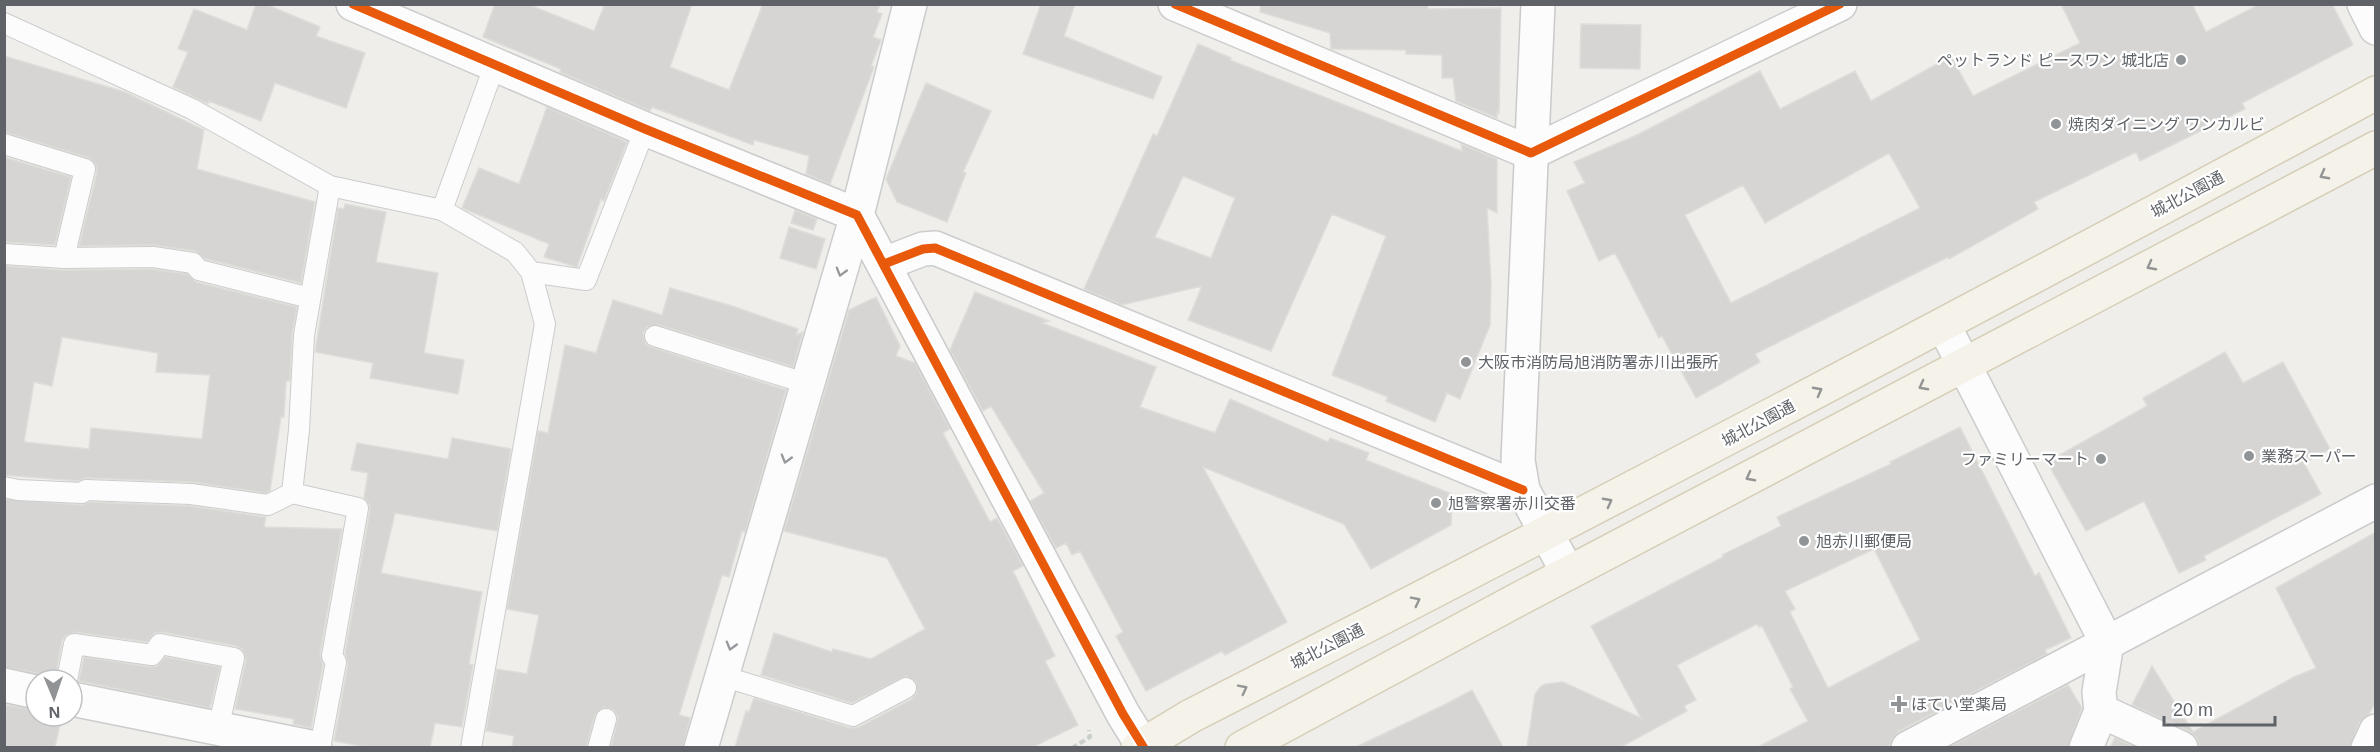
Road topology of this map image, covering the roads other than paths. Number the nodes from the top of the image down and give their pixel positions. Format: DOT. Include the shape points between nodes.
graph roads {
  1 [pos="353,4"];
  2 [pos="910,4"];
  3 [pos="1175,4"];
  4 [pos="1538,4"];
  5 [pos="1840,4"];
  6 [pos="2364,4"];
  7 [pos="1230,16"];
  8 [pos="4,23"];
  9 [pos="2376,28"];
  10 [pos="495,64"];
  11 [pos="2376,93"];
  12 [pos="645,129"];
  13 [pos="4,144"];
  14 [pos="2376,148"];
  15 [pos="1531,153"];
  16 [pos="330,186"];
  17 [pos="442,210"];
  18 [pos="857,216"];
  19 [pos="4,254"];
  20 [pos="64,258"];
  21 [pos="884,264"];
  22 [pos="531,272"];
  23 [pos="310,298"];
  24 [pos="1944,326"];
  25 [pos="655,336"];
  26 [pos="1964,364"];
  27 [pos="808,384"];
  28 [pos="4,487"];
  29 [pos="1523,490"];
  30 [pos="292,494"];
  31 [pos="2376,501"];
  32 [pos="1547,534"];
  33 [pos="1568,573"];
  34 [pos="2107,643"];
  35 [pos="69,668"];
  36 [pos="722,676"];
  37 [pos="4,686"];
  38 [pos="906,688"];
  39 [pos="24,690"];
  40 [pos="84,701"];
  41 [pos="2101,711"];
  42 [pos="606,719"];
  43 [pos="218,729"];
  44 [pos="2376,731"];
  45 [pos="317,747"];
  46 [pos="471,747"];
  47 [pos="598,747"];
  48 [pos="701,747"];
  49 [pos="1141,747"];
  50 [pos="1242,747"];
  51 [pos="1908,747"];
  52 [pos="2086,747"];
  53 [pos="2181,747"];
  54 [pos="2367,747"];
  1 -- 10 [label="street"];
  2 -- 18 [label="street"];
  3 -- 7 [label="street"];
  4 -- 15 [label="street"];
  5 -- 15 [label="street"];
  6 -- 9 [label="street"];
  7 -- 15 [label="street"];
  8 -- 16 [label="lane" via="192,109"];
  10 -- 12 [label="street"];
  10 -- 17 [label="lane"];
  11 -- 24 [label="main road, 城北公園通"];
  12 -- 18 [label="street"];
  12 -- 22 [label="lane" via="586,280"];
  13 -- 20 [label="lane" via="85,169"];
  14 -- 26 [label="main road, one-way"];
  15 -- 29 [label="street" via="1518,434"];
  16 -- 17 [label="lane"];
  16 -- 23 [label="lane"];
  17 -- 22 [label="lane" via="515,252"];
  18 -- 21 [label="street"];
  18 -- 27 [label="street, one-way"];
  19 -- 20 [label="lane"];
  20 -- 23 [label="lane" via="153,257 193,263 199,270"];
  21 -- 29 [label="street" via="935,248"];
  21 -- 49 [label="street"];
  22 -- 46 [label="lane" via="545,324"];
  23 -- 30 [label="lane"];
  24 -- 26 [label="street"];
  32 -- 24 [label="main road, 城北公園通, one-way"];
  25 -- 27 [label="lane"];
  26 -- 33 [label="main road, one-way"];
  26 -- 34 [label="street"];
  27 -- 36 [label="street, one-way"];
  28 -- 30 [label="lane" via="82,494 86,490 191,494 268,505"];
  29 -- 32 [label="street"];
  30 -- 45 [label="lane" via="358,508 332,656 336,662"];
  31 -- 34 [label="street"];
  32 -- 33 [label="street"];
  49 -- 32 [label="main road, 城北公園通, one-way" via="1191,716"];
  33 -- 50 [label="main road"];
  34 -- 41 [label="street" via="2099,692"];
  34 -- 51 [label="street"];
  35 -- 43 [label="lane" via="74,644 152,655 159,644 234,658"];
  36 -- 38 [label="lane" via="853,716"];
  36 -- 48 [label="street"];
  37 -- 39 [label="street"];
  40 -- 43 [label="street"];
  41 -- 52 [label="street"];
  41 -- 53 [label="street"];
  42 -- 47 [label="lane"];
  43 -- 45 [label="street"];
  44 -- 54 [label="street"];
}
